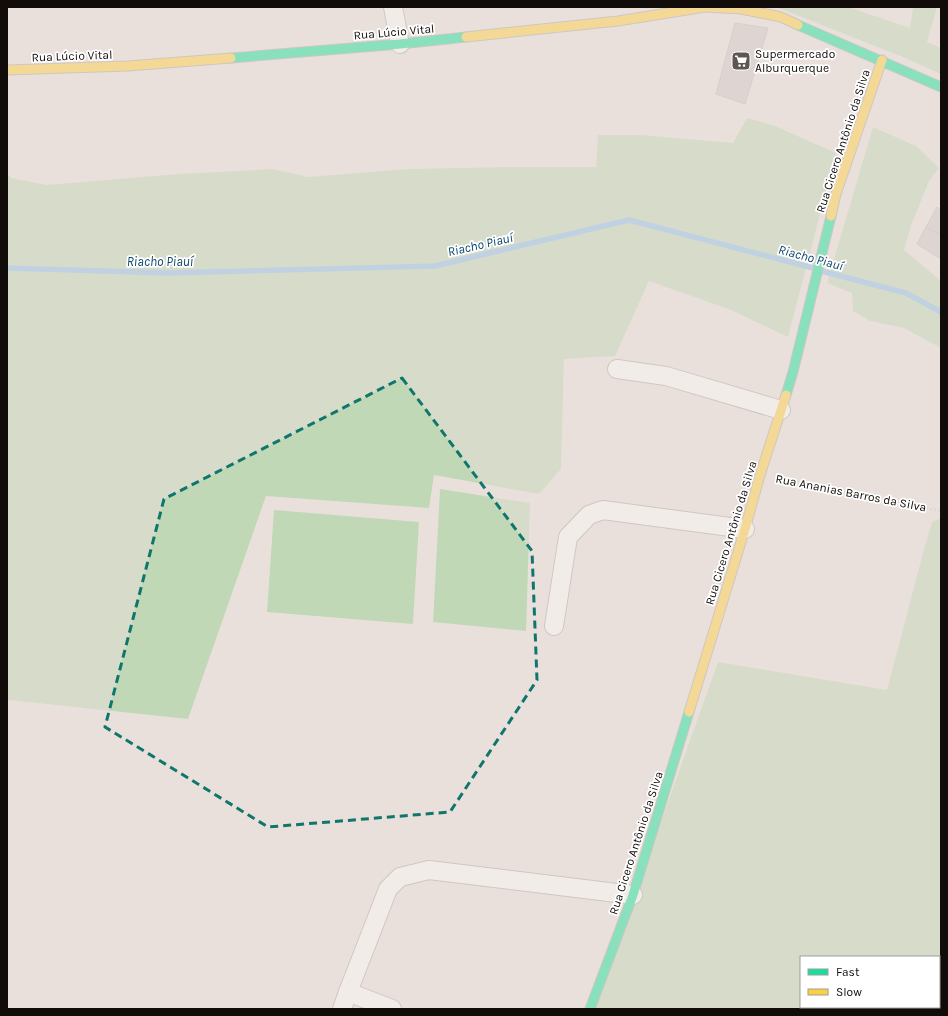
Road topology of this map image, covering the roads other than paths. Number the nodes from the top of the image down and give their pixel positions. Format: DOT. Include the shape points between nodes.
graph roads {
  1 [pos="393,7"];
  2 [pos="705,7"];
  3 [pos="400,44"];
  4 [pos="882,60"];
  5 [pos="7,70"];
  6 [pos="941,87"];
  7 [pos="617,369"];
  8 [pos="781,410"];
  9 [pos="745,529"];
  10 [pos="554,626"];
  11 [pos="633,896"];
  12 [pos="348,992"];
  13 [pos="342,1009"];
  14 [pos="392,1009"];
  15 [pos="590,1009"];
  1 -- 3 [label="street"];
  2 -- 3 [label="street, Rua Lúcio Vital"];
  2 -- 4 [label="street, Rua Lúcio Vital" via="741,9 781,17"];
  3 -- 5 [label="street, Rua Lúcio Vital" via="128,66"];
  4 -- 6 [label="street, Rua Lúcio Vital"];
  4 -- 8 [label="street, Rua Cicero Antônio da Silva" via="836,194 793,372"];
  7 -- 8 [label="street" via="666,376"];
  8 -- 9 [label="street, Rua Cicero Antônio da Silva"];
  9 -- 10 [label="street" via="603,510 589,515 568,537"];
  9 -- 11 [label="street, Rua Cicero Antônio da Silva"];
  11 -- 12 [label="street" via="429,870 400,877 388,889"];
  11 -- 15 [label="street, Rua Cicero Antônio da Silva"];
  12 -- 13 [label="street"];
  12 -- 14 [label="street"];
}
